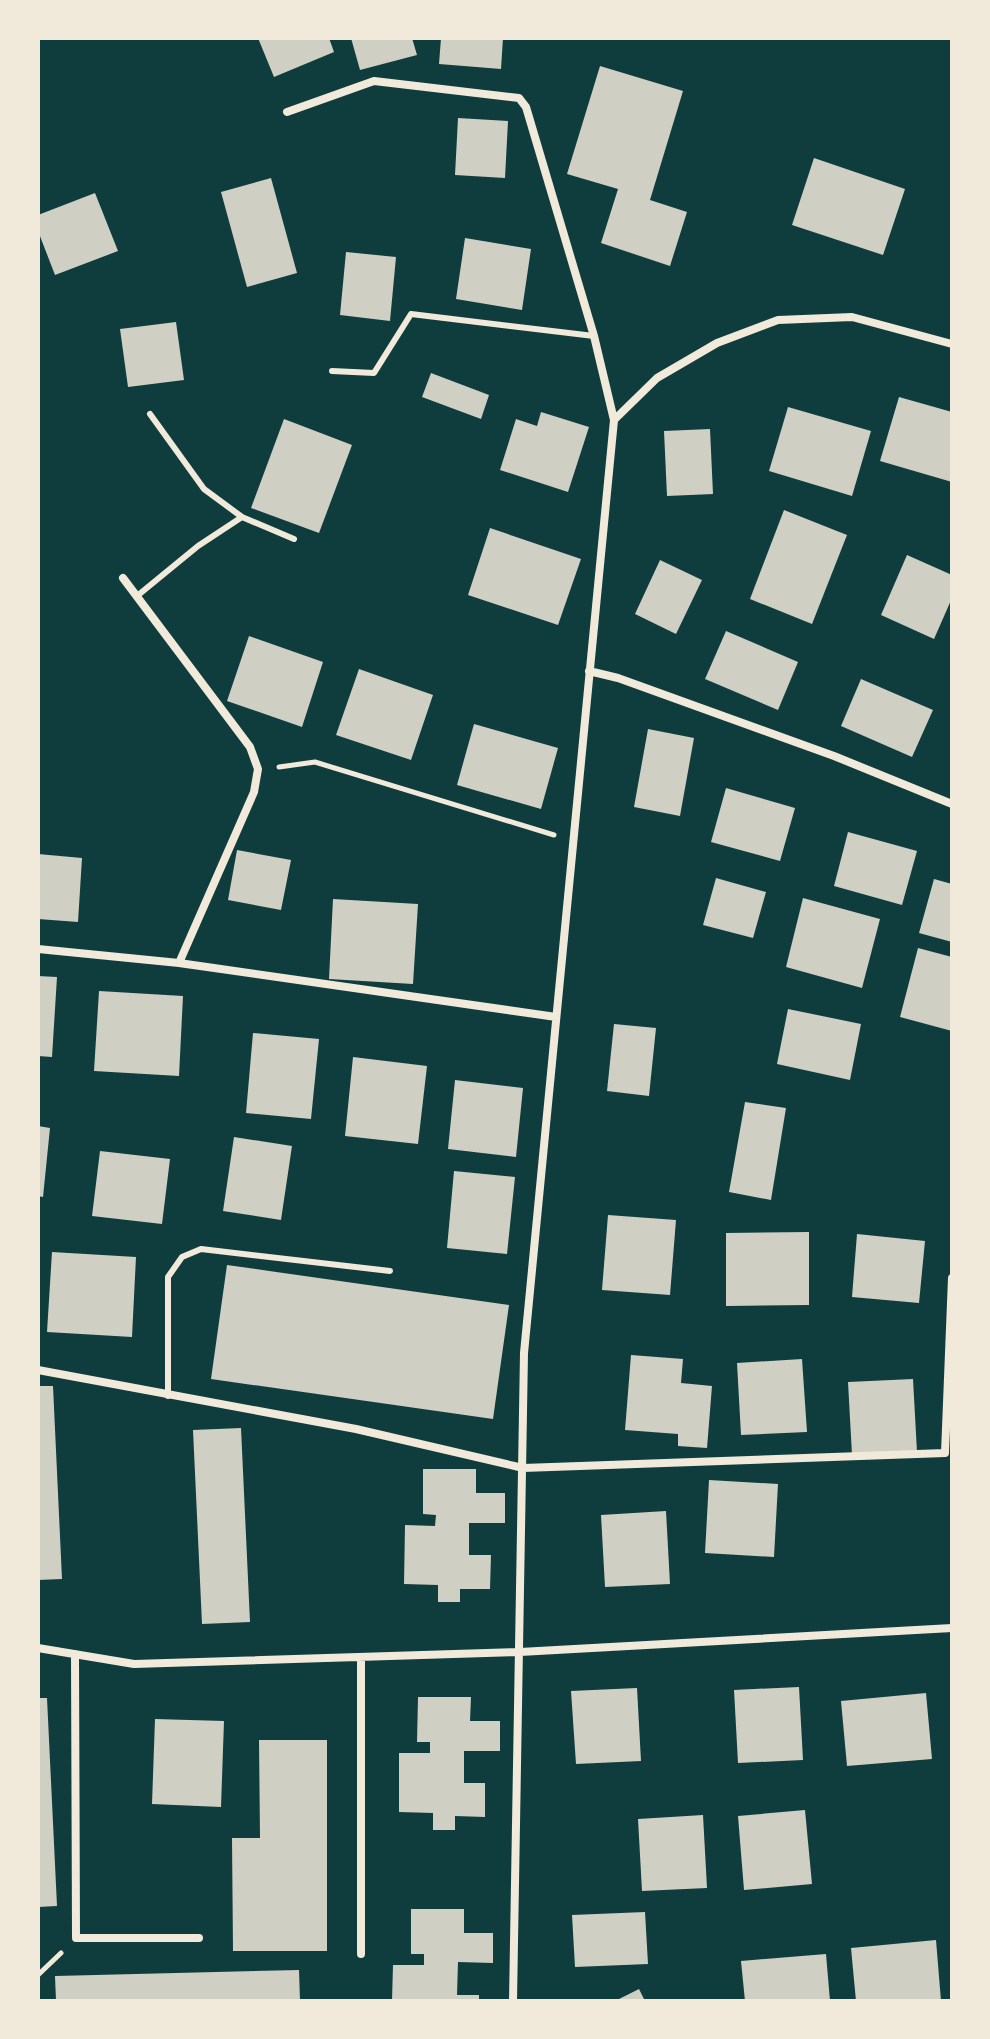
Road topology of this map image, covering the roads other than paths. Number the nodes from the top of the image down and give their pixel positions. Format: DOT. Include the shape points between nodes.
graph roads {
  1 [pos="287,112"];
  2 [pos="594,336"];
  3 [pos="952,344"];
  4 [pos="332,371"];
  5 [pos="150,414"];
  6 [pos="614,420"];
  7 [pos="242,517"];
  8 [pos="294,539"];
  9 [pos="123,578"];
  10 [pos="137,596"];
  11 [pos="589,671"];
  12 [pos="952,804"];
  13 [pos="38,949"];
  14 [pos="179,963"];
  15 [pos="556,1017"];
  16 [pos="390,1271"];
  17 [pos="952,1278"];
  18 [pos="38,1370"];
  19 [pos="168,1396"];
  20 [pos="523,1468"];
  21 [pos="952,1628"];
  22 [pos="38,1648"];
  23 [pos="520,1652"];
  24 [pos="75,1654"];
  25 [pos="361,1657"];
  26 [pos="199,1938"];
  27 [pos="361,1954"];
  28 [pos="513,2001"];
  1 -- 2 [label="street" via="374,81 519,98"];
  2 -- 4 [label="lane" via="411,314 374,373"];
  2 -- 6 [label="street"];
  3 -- 6 [label="street" via="852,317 778,320 717,343 657,378"];
  5 -- 7 [label="lane" via="204,489"];
  6 -- 11 [label="street"];
  7 -- 8 [label="lane"];
  7 -- 10 [label="lane"];
  9 -- 10 [label="street"];
  10 -- 14 [label="street" via="250,747 258,769 254,792"];
  11 -- 12 [label="street" via="834,756"];
  11 -- 15 [label="street"];
  13 -- 14 [label="street"];
  14 -- 15 [label="street"];
  15 -- 20 [label="street" via="524,1353"];
  16 -- 19 [label="lane" via="201,1249 182,1257 168,1277"];
  17 -- 20 [label="street" via="945,1453"];
  18 -- 19 [label="street"];
  19 -- 20 [label="street" via="356,1429"];
  20 -- 23 [label="street"];
  21 -- 23 [label="street"];
  22 -- 24 [label="street"];
  23 -- 25 [label="street"];
  23 -- 28 [label="street"];
  24 -- 25 [label="street" via="134,1664"];
  24 -- 26 [label="street" via="76,1938"];
  25 -- 27 [label="street"];
}
